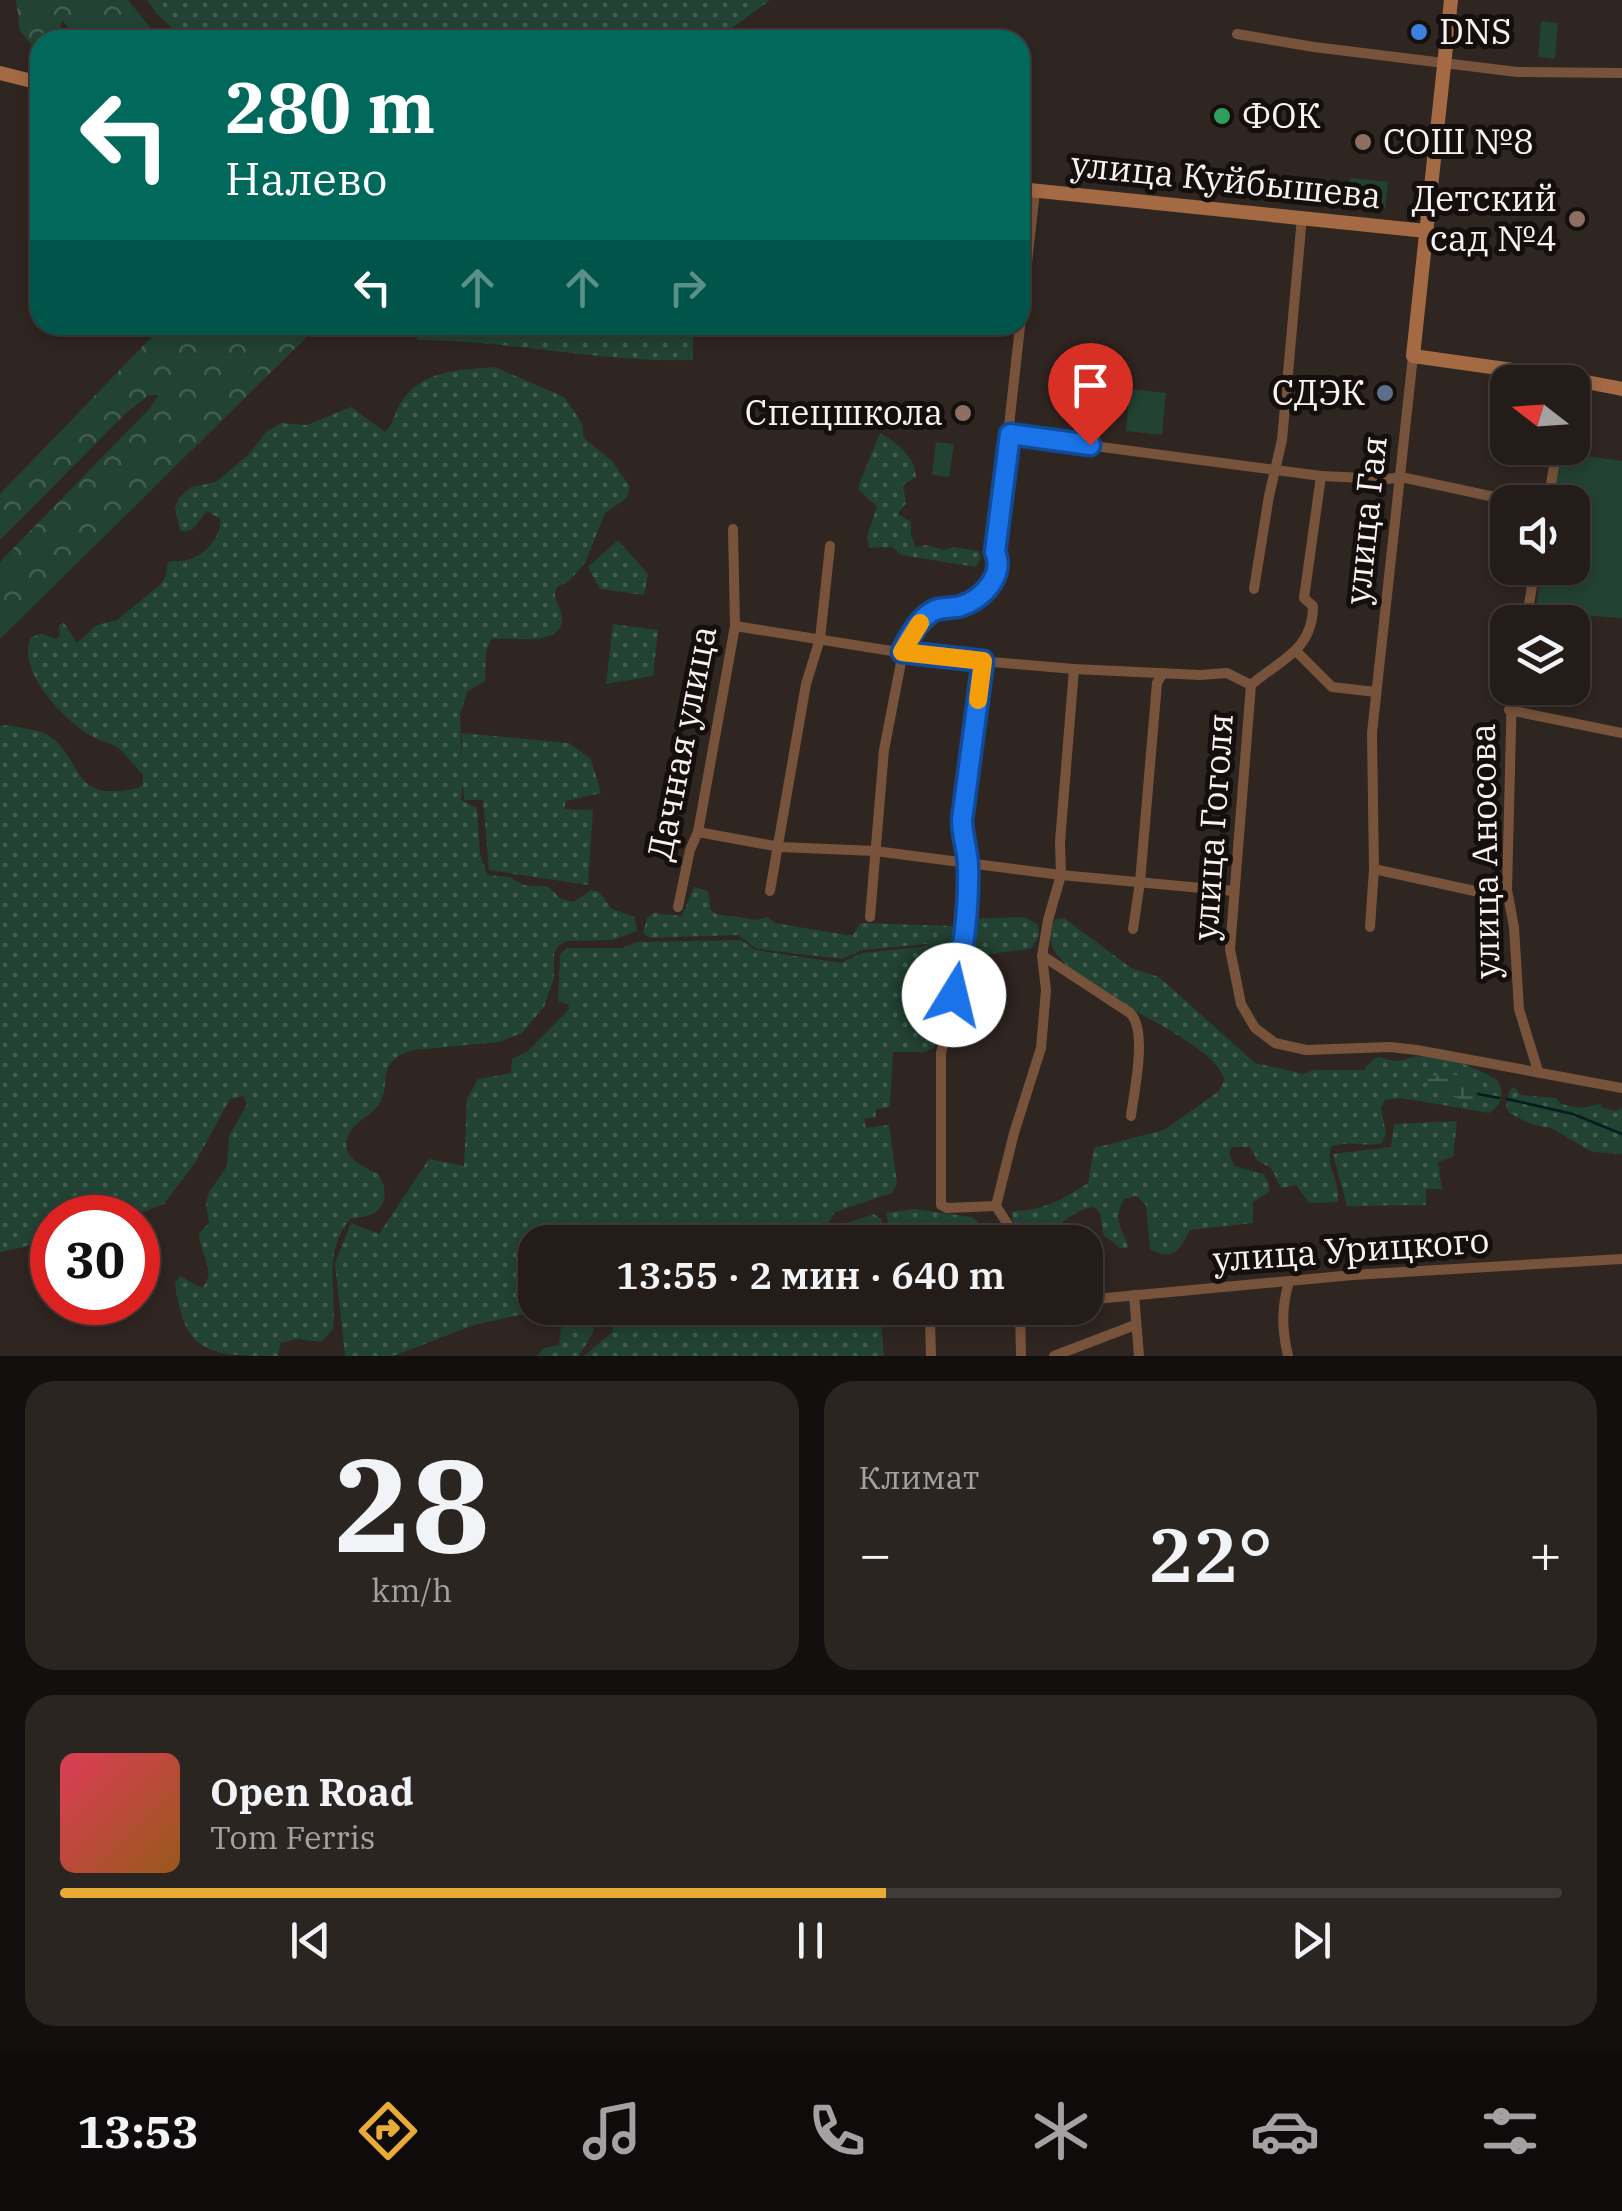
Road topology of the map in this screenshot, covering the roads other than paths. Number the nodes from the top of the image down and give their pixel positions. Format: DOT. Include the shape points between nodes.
graph roads {
  1 [pos="1450,0"];
  2 [pos="1236,34"];
  3 [pos="1444,62"];
  4 [pos="0,73"];
  5 [pos="1622,73"];
  6 [pos="30,80"];
  7 [pos="1030,190"];
  8 [pos="1302,217"];
  9 [pos="1426,230"];
  10 [pos="1017,335"];
  11 [pos="1414,356"];
  12 [pos="1490,368"];
  13 [pos="1590,384"];
  14 [pos="1622,389"];
  15 [pos="1010,434"];
  16 [pos="1275,470"];
  17 [pos="1320,476"];
  18 [pos="1401,476"];
  19 [pos="1490,496"];
  20 [pos="733,529"];
  21 [pos="830,546"];
  22 [pos="1254,590"];
  23 [pos="735,626"];
  24 [pos="820,640"];
  25 [pos="902,652"];
  26 [pos="1297,652"];
  27 [pos="983,661"];
  28 [pos="1074,669"];
  29 [pos="1163,673"];
  30 [pos="1251,685"];
  31 [pos="1376,692"];
  32 [pos="1510,705"];
  33 [pos="1509,710"];
  34 [pos="1622,733"];
  35 [pos="698,832"];
  36 [pos="780,847"];
  37 [pos="875,851"];
  38 [pos="968,863"];
  39 [pos="1374,868"];
  40 [pos="1061,875"];
  41 [pos="1140,882"];
  42 [pos="1507,890"];
  43 [pos="770,891"];
  44 [pos="1234,891"];
  45 [pos="678,907"];
  46 [pos="870,917"];
  47 [pos="1370,927"];
  48 [pos="1133,929"];
  49 [pos="1042,956"];
  50 [pos="1538,1071"];
  51 [pos="1622,1088"];
  52 [pos="1132,1116"];
  53 [pos="996,1206"];
  54 [pos="1008,1225"];
  55 [pos="1622,1259"];
  56 [pos="1289,1282"];
  57 [pos="1134,1295"];
  58 [pos="1103,1298"];
  59 [pos="930,1325"];
  60 [pos="1021,1325"];
  61 [pos="1135,1325"];
  62 [pos="931,1356"];
  63 [pos="1022,1356"];
  64 [pos="1054,1356"];
  65 [pos="1139,1356"];
  66 [pos="1288,1356"];
  1 -- 3 [label="main road, улица Гая"];
  2 -- 3 [label="street"];
  3 -- 5 [label="street" via="1518,72"];
  3 -- 9 [label="main road, улица Гая"];
  4 -- 6 [label="main road"];
  7 -- 8 [label="main road, улица Куйбышева"];
  8 -- 9 [label="main road, улица Куйбышева"];
  8 -- 16 [label="street"];
  9 -- 11 [label="main road, улица Гая"];
  10 -- 15 [label="street"];
  11 -- 12 [label="main road"];
  11 -- 18 [label="street, улица Гая"];
  13 -- 14 [label="main road"];
  15 -- 16 [label="street"];
  15 -- 25 [label="street" via="995,552 999,568 978,598 925,616"];
  16 -- 17 [label="street"];
  16 -- 22 [label="street"];
  17 -- 18 [label="street"];
  17 -- 26 [label="street" via="1304,598 1313,614"];
  18 -- 19 [label="street"];
  18 -- 31 [label="street, улица Гая"];
  20 -- 23 [label="street, Дачная улица"];
  21 -- 24 [label="street"];
  23 -- 24 [label="street"];
  23 -- 35 [label="street, Дачная улица"];
  24 -- 25 [label="street"];
  24 -- 36 [label="street" via="806,684"];
  25 -- 27 [label="street"];
  25 -- 37 [label="street"];
  26 -- 30 [label="street"];
  26 -- 31 [label="street" via="1332,686"];
  27 -- 28 [label="street"];
  27 -- 38 [label="street" via="962,820"];
  28 -- 29 [label="street"];
  28 -- 40 [label="street"];
  29 -- 30 [label="street" via="1228,673"];
  29 -- 41 [label="street"];
  30 -- 44 [label="street, улица Гоголя"];
  31 -- 39 [label="street, улица Гая"];
  32 -- 33 [label="street, улица Аносова"];
  33 -- 34 [label="street"];
  33 -- 42 [label="street, улица Аносова"];
  35 -- 36 [label="street"];
  35 -- 45 [label="street, Дачная улица"];
  36 -- 37 [label="street"];
  36 -- 43 [label="street"];
  37 -- 38 [label="street"];
  37 -- 46 [label="street"];
  38 -- 40 [label="street"];
  38 -- 53 [label="street" via="960,966 941,1053 941,1206"];
  39 -- 42 [label="street" via="1480,892"];
  39 -- 47 [label="street, улица Гая"];
  40 -- 41 [label="street"];
  40 -- 49 [label="street"];
  41 -- 44 [label="street"];
  41 -- 48 [label="street"];
  42 -- 50 [label="street, улица Аносова" via="1518,1009"];
  44 -- 50 [label="street, улица Гоголя" via="1232,970 1255,1028 1274,1043 1306,1050 1390,1047"];
  49 -- 52 [label="street" via="1138,1022"];
  49 -- 53 [label="street" via="1042,1048"];
  50 -- 51 [label="street"];
  53 -- 54 [label="street"];
  55 -- 56 [label="street, улица Урицкого"];
  56 -- 57 [label="street, улица Урицкого"];
  56 -- 66 [label="street" via="1282,1303"];
  57 -- 58 [label="street, улица Урицкого"];
  57 -- 61 [label="street"];
  59 -- 62 [label="street"];
  60 -- 63 [label="street"];
  61 -- 64 [label="street"];
  61 -- 65 [label="street"];
}
